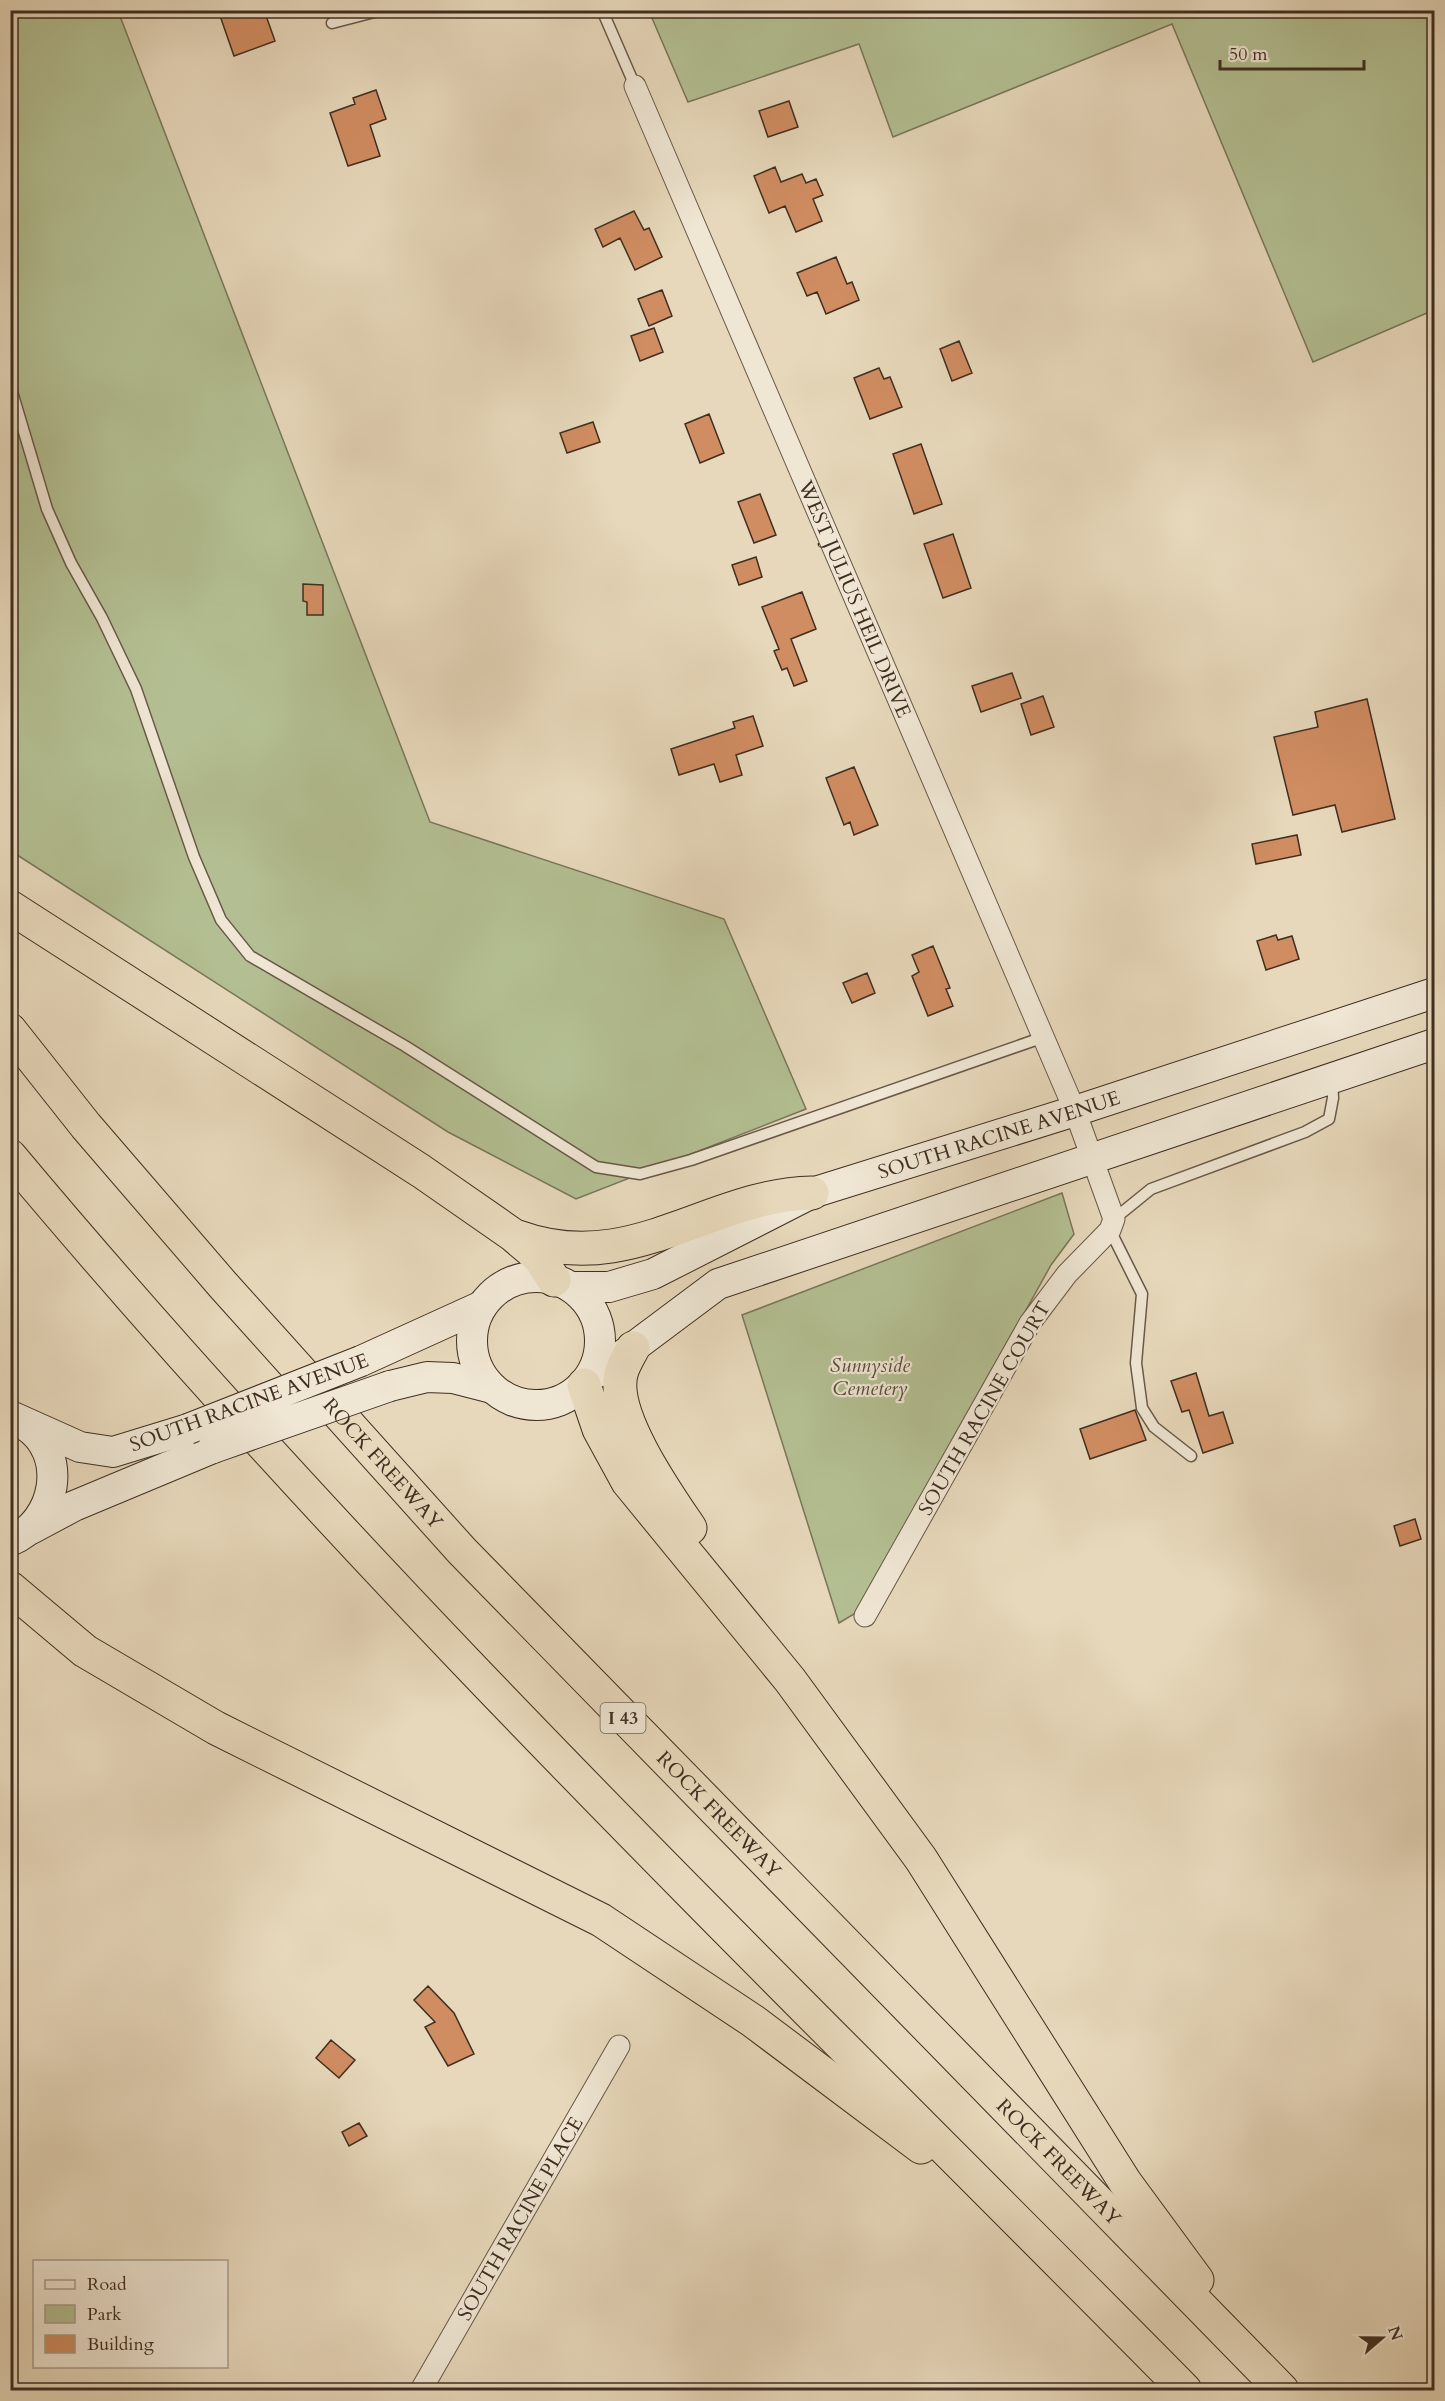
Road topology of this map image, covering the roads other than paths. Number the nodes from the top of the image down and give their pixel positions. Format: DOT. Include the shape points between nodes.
graph roads {
  1 [pos="382,10"];
  2 [pos="602,10"];
  3 [pos="332,23"];
  4 [pos="635,86"];
  5 [pos="10,385"];
  6 [pos="10,907"];
  7 [pos="1434,993"];
  8 [pos="10,1030"];
  9 [pos="1044,1037"];
  10 [pos="1434,1044"];
  11 [pos="1332,1077"];
  12 [pos="1075,1111"];
  13 [pos="10,1156"];
  14 [pos="1093,1158"];
  15 [pos="812,1193"];
  16 [pos="1112,1224"];
  17 [pos="513,1235"];
  18 [pos="563,1283"];
  19 [pos="482,1306"];
  20 [pos="633,1348"];
  21 [pos="587,1380"];
  22 [pos="492,1388"];
  23 [pos="12,1417"];
  24 [pos="1191,1456"];
  25 [pos="21,1535"];
  26 [pos="10,1588"];
  27 [pos="10,1616"];
  28 [pos="865,1616"];
  29 [pos="790,1680"];
  30 [pos="216,1728"];
  31 [pos="619,2046"];
  32 [pos="1014,2216"];
  33 [pos="1274,2383"];
  34 [pos="421,2391"];
  35 [pos="1185,2391"];
  1 -- 3 [label="lane"];
  2 -- 4 [label="lane"];
  4 -- 9 [label="street, WEST JULIUS HEIL DRIVE"];
  5 -- 9 [label="lane" via="47,509 136,689 221,920 250,956 405,1046 596,1167 640,1174 703,1157"];
  6 -- 17 [label="highway" via="421,1171"];
  7 -- 12 [label="main road, SOUTH RACINE AVENUE"];
  8 -- 33 [label="highway, ROCK FREEWAY / I 43" via="86,1126 223,1285 462,1551"];
  9 -- 12 [label="street, WEST JULIUS HEIL DRIVE"];
  10 -- 11 [label="main road"];
  11 -- 14 [label="main road"];
  11 -- 16 [label="lane" via="1329,1119 1305,1132 1151,1189"];
  12 -- 14 [label="street"];
  12 -- 15 [label="main road, SOUTH RACINE AVENUE"];
  13 -- 32 [label="highway" via="219,1397 416,1612"];
  14 -- 16 [label="street"];
  14 -- 20 [label="main road" via="718,1284"];
  15 -- 17 [label="highway" via="783,1194 657,1236 612,1246 568,1250"];
  15 -- 18 [label="main road, SOUTH RACINE AVENUE" via="653,1274 609,1287"];
  16 -- 24 [label="lane" via="1142,1294 1136,1363 1142,1408 1154,1426"];
  16 -- 28 [label="street, SOUTH RACINE COURT" via="1030,1323"];
  17 -- 18 [label="highway"];
  18 -- 19 [label="main road" via="534,1277 514,1281 496,1291"];
  18 -- 21 [label="main road" via="584,1298 599,1327 599,1352"];
  19 -- 22 [label="main road" via="474,1327 472,1349 479,1370"];
  19 -- 23 [label="main road, SOUTH RACINE AVENUE, bridge" via="361,1361 188,1429 113,1452 80,1447"];
  20 -- 21 [label="main road"];
  20 -- 29 [label="highway" via="620,1375 624,1413 652,1473"];
  21 -- 22 [label="main road" via="568,1398 549,1405 528,1406 509,1400"];
  21 -- 29 [label="highway" via="599,1429 628,1482"];
  22 -- 25 [label="main road, SOUTH RACINE AVENUE, bridge" via="453,1378 427,1377 390,1386 213,1448 74,1506"];
  23 -- 25 [label="main road" via="32,1429 53,1468 52,1491 45,1512"];
  26 -- 30 [label="highway" via="85,1651"];
  27 -- 30 [label="highway" via="106,1677 152,1702"];
  29 -- 33 [label="highway" via="921,1859 1125,2182"];
  30 -- 32 [label="highway" via="601,1920 753,2021"];
  31 -- 34 [label="street, SOUTH RACINE PLACE"];
  32 -- 35 [label="highway"];
}
